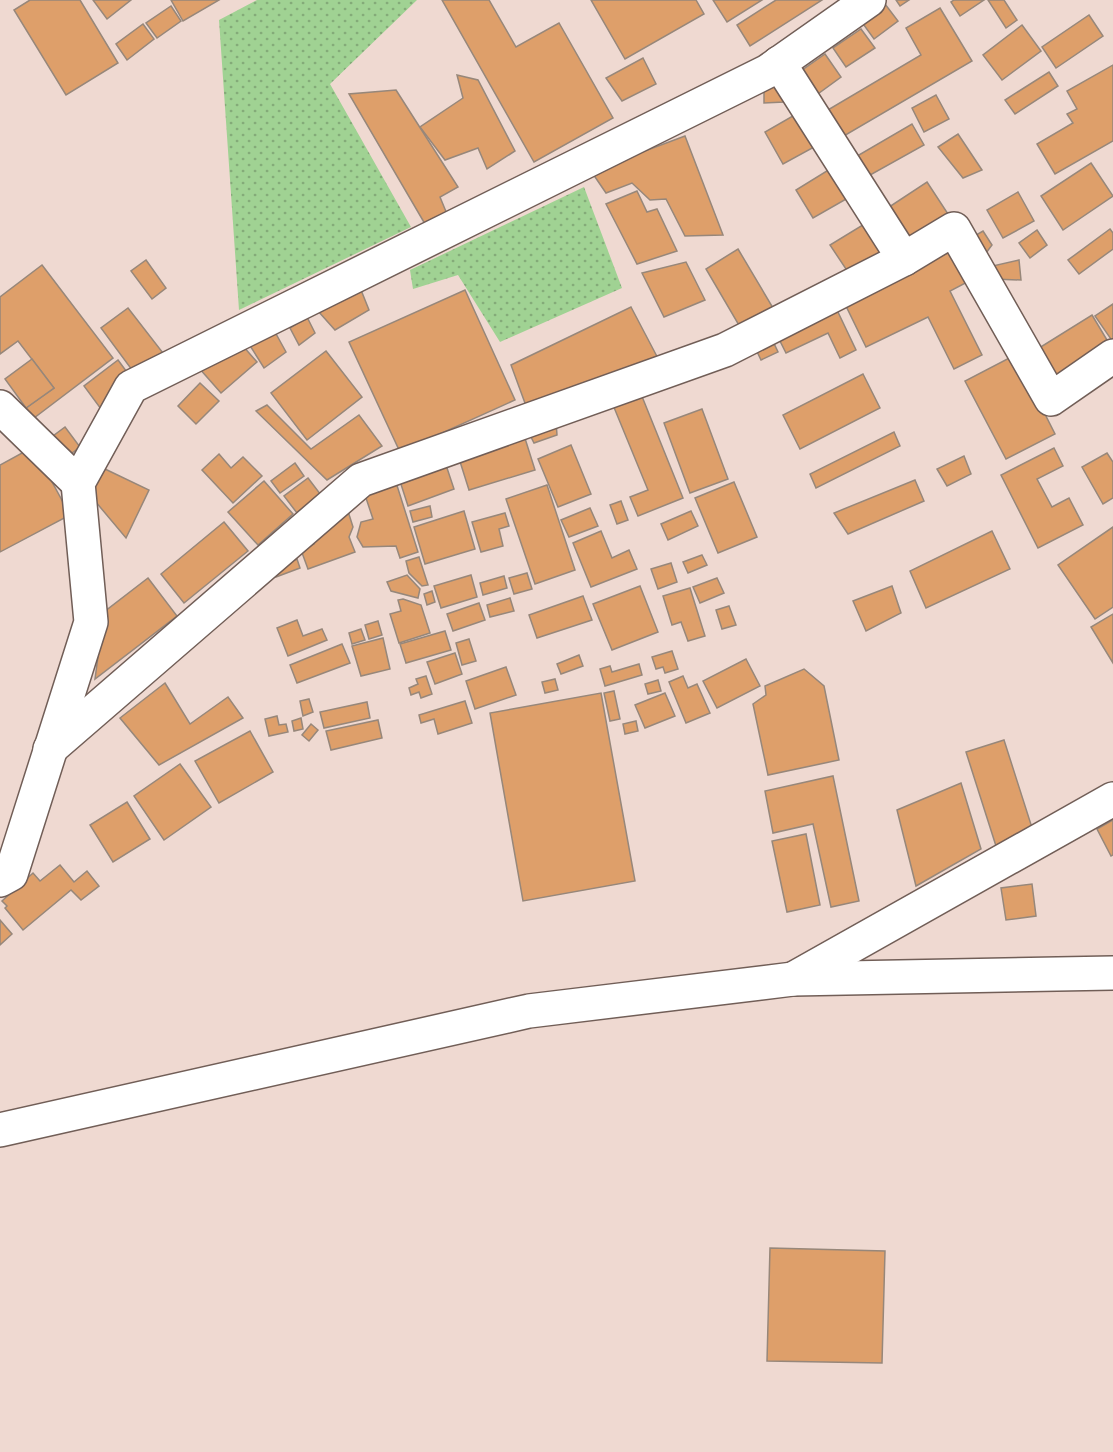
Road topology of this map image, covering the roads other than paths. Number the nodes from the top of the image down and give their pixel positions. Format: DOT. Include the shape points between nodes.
graph roads {
  1 [pos="869,0"];
  2 [pos="779,63"];
  3 [pos="904,259"];
  4 [pos="1113,356"];
  5 [pos="0,407"];
  6 [pos="78,483"];
  7 [pos="50,749"];
  8 [pos="1113,798"];
  9 [pos="0,880"];
  10 [pos="1113,973"];
  11 [pos="793,979"];
  12 [pos="0,1130"];
  1 -- 2 [label="street"];
  2 -- 3 [label="street"];
  2 -- 6 [label="street" via="131,387"];
  3 -- 4 [label="street" via="954,229 1051,399"];
  3 -- 7 [label="street" via="725,350 361,480"];
  5 -- 6 [label="street"];
  6 -- 7 [label="street" via="91,622"];
  7 -- 9 [label="street" via="10,874"];
  8 -- 11 [label="street"];
  10 -- 11 [label="street"];
  11 -- 12 [label="street" via="529,1011"];
}
